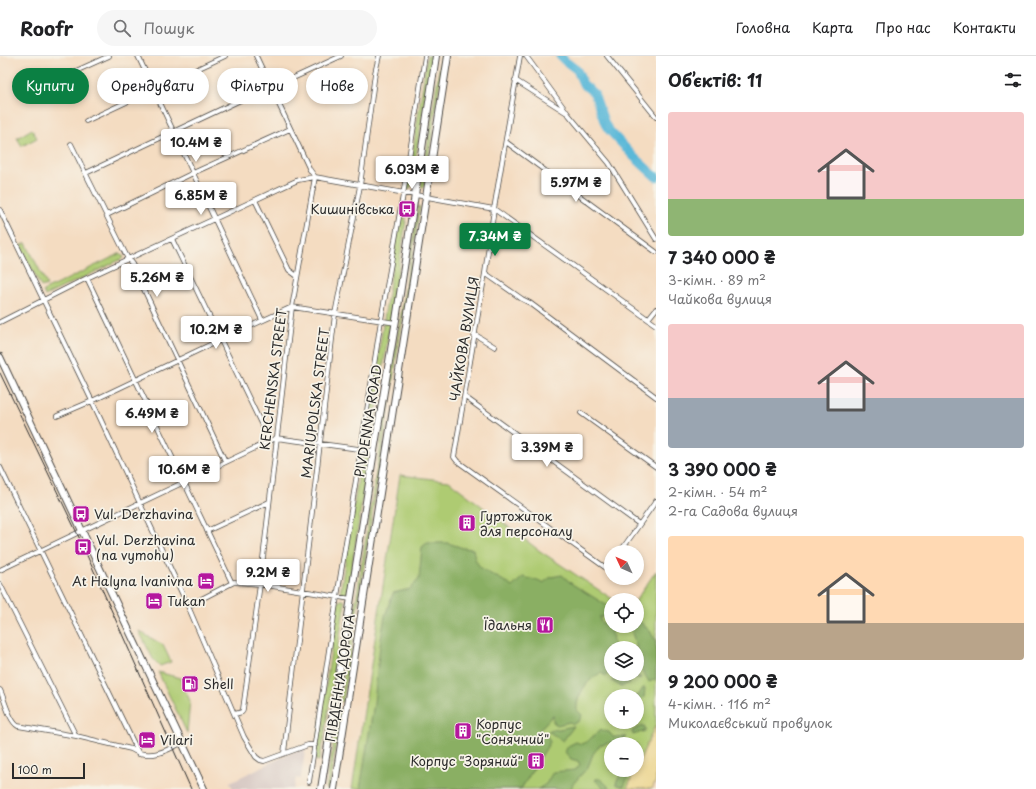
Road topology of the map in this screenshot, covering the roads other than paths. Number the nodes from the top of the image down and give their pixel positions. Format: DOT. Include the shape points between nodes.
graph roads {
  1 [pos="110,56"];
  2 [pos="138,56"];
  3 [pos="225,56"];
  4 [pos="256,56"];
  5 [pos="341,56"];
  6 [pos="379,56"];
  7 [pos="425,56"];
  8 [pos="436,56"];
  9 [pos="448,56"];
  10 [pos="520,56"];
  11 [pos="526,56"];
  12 [pos="607,56"];
  13 [pos="83,68"];
  14 [pos="143,68"];
  15 [pos="199,68"];
  16 [pos="262,68"];
  17 [pos="298,75"];
  18 [pos="516,80"];
  19 [pos="122,104"];
  20 [pos="160,104"];
  21 [pos="234,104"];
  22 [pos="279,104"];
  23 [pos="569,114"];
  24 [pos="656,117"];
  25 [pos="86,121"];
  26 [pos="290,129"];
  27 [pos="174,132"];
  28 [pos="506,142"];
  29 [pos="71,144"];
  30 [pos="193,173"];
  31 [pos="86,174"];
  32 [pos="315,177"];
  33 [pos="360,186"];
  34 [pos="403,193"];
  35 [pos="414,196"];
  36 [pos="425,198"];
  37 [pos="255,200"];
  38 [pos="494,208"];
  39 [pos="0,210"];
  40 [pos="106,214"];
  41 [pos="215,218"];
  42 [pos="172,239"];
  43 [pos="656,239"];
  44 [pos="656,252"];
  45 [pos="128,259"];
  46 [pos="485,273"];
  47 [pos="297,276"];
  48 [pos="86,278"];
  49 [pos="44,300"];
  50 [pos="292,307"];
  51 [pos="656,309"];
  52 [pos="336,314"];
  53 [pos="648,319"];
  54 [pos="262,320"];
  55 [pos="381,320"];
  56 [pos="0,322"];
  57 [pos="396,323"];
  58 [pos="656,325"];
  59 [pos="474,334"];
  60 [pos="220,340"];
  61 [pos="495,347"];
  62 [pos="0,357"];
  63 [pos="178,360"];
  64 [pos="135,380"];
  65 [pos="465,397"];
  66 [pos="656,397"];
  67 [pos="92,401"];
  68 [pos="580,413"];
  69 [pos="57,416"];
  70 [pos="276,438"];
  71 [pos="269,440"];
  72 [pos="320,443"];
  73 [pos="362,449"];
  74 [pos="374,452"];
  75 [pos="226,461"];
  76 [pos="0,467"];
  77 [pos="656,467"];
  78 [pos="184,482"];
  79 [pos="656,501"];
  80 [pos="269,502"];
  81 [pos="140,503"];
  82 [pos="640,524"];
  83 [pos="82,531"];
  84 [pos="207,531"];
  85 [pos="625,545"];
  86 [pos="40,551"];
  87 [pos="604,564"];
  88 [pos="0,570"];
  89 [pos="232,583"];
  90 [pos="0,584"];
  91 [pos="260,584"];
  92 [pos="303,591"];
  93 [pos="337,597"];
  94 [pos="351,599"];
  95 [pos="188,606"];
  96 [pos="0,690"];
  97 [pos="333,707"];
  98 [pos="346,709"];
  99 [pos="235,714"];
  100 [pos="76,736"];
  101 [pos="181,743"];
  102 [pos="315,745"];
  103 [pos="284,753"];
  104 [pos="139,754"];
  105 [pos="310,782"];
  106 [pos="204,789"];
  107 [pos="321,789"];
  108 [pos="334,789"];
  1 -- 13 [label="street"];
  2 -- 14 [label="street"];
  3 -- 15 [label="street"];
  4 -- 16 [label="street"];
  5 -- 17 [label="street"];
  6 -- 33 [label="street, MARIUPOLSKA STREET"];
  7 -- 34 [label="street"];
  8 -- 35 [label="main road, PIVDENNA ROAD"];
  9 -- 36 [label="main road"];
  10 -- 18 [label="street, ЧАЙКОВА ВУЛИЦЯ"];
  11 -- 23 [label="street"];
  12 -- 24 [label="street"];
  18 -- 23 [label="street"];
  18 -- 28 [label="street, ЧАЙКОВА ВУЛИЦЯ"];
  19 -- 25 [label="street"];
  20 -- 27 [label="street"];
  21 -- 27 [label="street"];
  22 -- 26 [label="street"];
  23 -- 43 [label="street" via="609,163"];
  26 -- 30 [label="street"];
  26 -- 32 [label="street"];
  27 -- 30 [label="street"];
  27 -- 31 [label="street"];
  28 -- 38 [label="street, ЧАЙКОВА ВУЛИЦЯ"];
  28 -- 44 [label="street"];
  29 -- 31 [label="street"];
  30 -- 40 [label="street"];
  30 -- 41 [label="street"];
  31 -- 40 [label="street"];
  32 -- 33 [label="street"];
  32 -- 37 [label="street" via="298,180"];
  32 -- 47 [label="street, KERCHENSKA STREET"];
  33 -- 34 [label="street"];
  33 -- 52 [label="street, MARIUPOLSKA STREET"];
  34 -- 35 [label="street"];
  34 -- 55 [label="street"];
  35 -- 36 [label="street"];
  35 -- 57 [label="main road, PIVDENNA ROAD"];
  36 -- 38 [label="street"];
  36 -- 98 [label="main road, ПІВДЕННА ДОРОГА"];
  37 -- 41 [label="street"];
  37 -- 47 [label="street" via="289,270"];
  38 -- 46 [label="street, ЧАЙКОВА ВУЛИЦЯ"];
  38 -- 53 [label="street"];
  39 -- 49 [label="street"];
  40 -- 45 [label="street"];
  41 -- 42 [label="street"];
  41 -- 54 [label="street"];
  42 -- 45 [label="street"];
  42 -- 60 [label="street"];
  45 -- 48 [label="street"];
  45 -- 63 [label="street"];
  46 -- 59 [label="street, ЧАЙКОВА ВУЛИЦЯ"];
  46 -- 66 [label="street" via="530,303"];
  47 -- 50 [label="street, KERCHENSKA STREET"];
  48 -- 49 [label="street"];
  48 -- 64 [label="street"];
  49 -- 56 [label="street"];
  49 -- 67 [label="street"];
  50 -- 52 [label="street"];
  50 -- 54 [label="street"];
  50 -- 70 [label="street, KERCHENSKA STREET"];
  51 -- 53 [label="street"];
  52 -- 55 [label="street"];
  52 -- 72 [label="street, MARIUPOLSKA STREET"];
  53 -- 58 [label="street"];
  54 -- 60 [label="street"];
  55 -- 57 [label="street"];
  55 -- 73 [label="street"];
  57 -- 74 [label="main road, PIVDENNA ROAD"];
  59 -- 61 [label="street"];
  59 -- 65 [label="street, ЧАЙКОВА ВУЛИЦЯ"];
  60 -- 63 [label="street"];
  60 -- 71 [label="street"];
  62 -- 83 [label="main road"];
  63 -- 64 [label="street"];
  63 -- 75 [label="street"];
  64 -- 67 [label="street"];
  64 -- 78 [label="street"];
  65 -- 82 [label="street"];
  65 -- 87 [label="street, ЧАЙКОВА ВУЛИЦЯ" via="455,459 562,538"];
  67 -- 69 [label="street"];
  67 -- 81 [label="street"];
  68 -- 77 [label="street"];
  70 -- 71 [label="street"];
  70 -- 72 [label="street"];
  70 -- 80 [label="street, KERCHENSKA STREET"];
  71 -- 75 [label="street"];
  72 -- 73 [label="street"];
  72 -- 92 [label="street, MARIUPOLSKA STREET"];
  73 -- 74 [label="street"];
  73 -- 93 [label="street"];
  74 -- 94 [label="main road, PIVDENNA ROAD"];
  75 -- 78 [label="street"];
  76 -- 86 [label="street"];
  78 -- 81 [label="street"];
  78 -- 84 [label="street"];
  79 -- 82 [label="street"];
  80 -- 84 [label="street"];
  80 -- 91 [label="street, KERCHENSKA STREET"];
  81 -- 83 [label="street"];
  81 -- 95 [label="street"];
  82 -- 85 [label="street"];
  83 -- 86 [label="street"];
  83 -- 101 [label="main road"];
  84 -- 89 [label="street"];
  86 -- 88 [label="street"];
  86 -- 104 [label="street"];
  89 -- 91 [label="street"];
  89 -- 95 [label="street"];
  90 -- 100 [label="street"];
  91 -- 92 [label="street"];
  91 -- 99 [label="street, KERCHENSKA STREET" via="243,709"];
  92 -- 93 [label="street"];
  92 -- 103 [label="street, MARIUPOLSKA STREET"];
  93 -- 94 [label="street"];
  93 -- 102 [label="street"];
  94 -- 97 [label="main road, PIVDENNA ROAD"];
  95 -- 99 [label="street"];
  96 -- 100 [label="street" via="16,725"];
  97 -- 98 [label="main road"];
  97 -- 107 [label="main road, PIVDENNA ROAD"];
  98 -- 108 [label="main road, ПІВДЕННА ДОРОГА"];
  99 -- 103 [label="street" via="251,749 260,760 267,761"];
  100 -- 104 [label="street" via="131,749"];
  101 -- 104 [label="street" via="158,754"];
  101 -- 106 [label="main road"];
  102 -- 103 [label="street"];
  102 -- 105 [label="street"];
}
